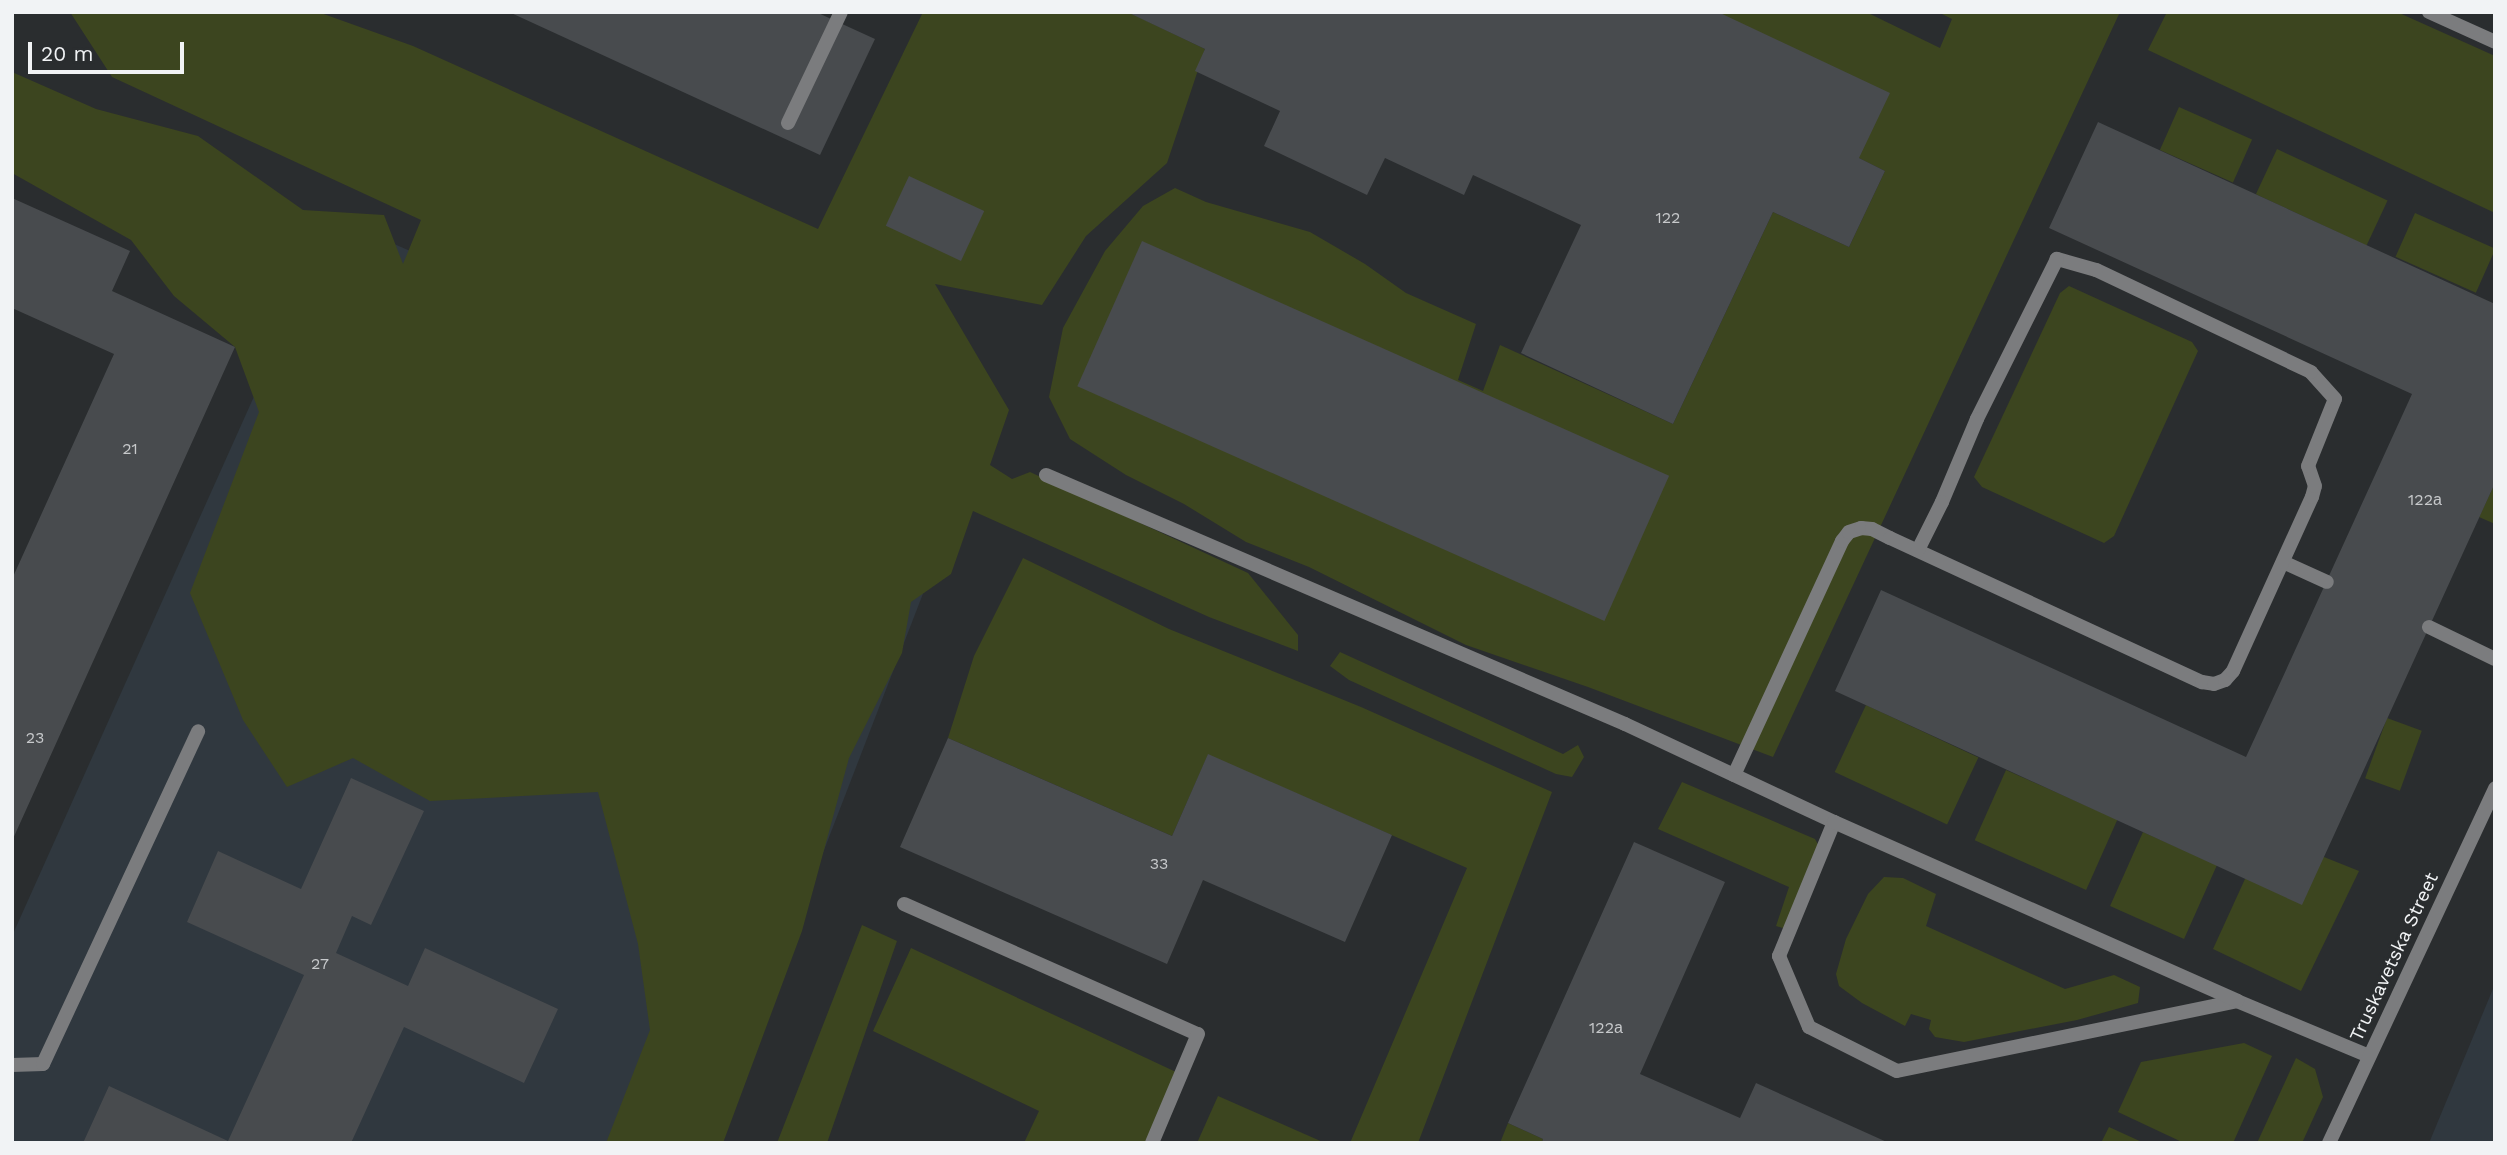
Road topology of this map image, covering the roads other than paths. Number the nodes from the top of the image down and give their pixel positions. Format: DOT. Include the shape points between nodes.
graph roads {
  1 [pos="841,12"];
  2 [pos="2429,12"];
  3 [pos="2495,42"];
  4 [pos="788,123"];
  5 [pos="1046,475"];
  6 [pos="1918,550"];
  7 [pos="2283,562"];
  8 [pos="2327,582"];
  9 [pos="2429,627"];
  10 [pos="2495,659"];
  11 [pos="198,731"];
  12 [pos="1734,775"];
  13 [pos="2495,788"];
  14 [pos="2492,804"];
  15 [pos="1835,821"];
  16 [pos="904,904"];
  17 [pos="2237,1001"];
  18 [pos="2369,1056"];
  19 [pos="12,1065"];
  20 [pos="1152,1143"];
  21 [pos="2329,1143"];
  1 -- 4 [label="street"];
  2 -- 3 [label="street"];
  5 -- 12 [label="street"];
  6 -- 7 [label="street" via="2214,684 2233,671"];
  6 -- 7 [label="street" via="2057,259 2096,270 2311,372 2335,399 2308,466 2315,486 2312,498"];
  6 -- 12 [label="street" via="1872,529 1849,532"];
  7 -- 8 [label="street"];
  9 -- 10 [label="street"];
  11 -- 19 [label="street" via="43,1064"];
  12 -- 15 [label="street"];
  13 -- 14 [label="street, Truskavetska Street"];
  14 -- 18 [label="street, Truskavetska Street"];
  15 -- 17 [label="street"];
  15 -- 17 [label="street" via="1779,957 1809,1027 1897,1071"];
  16 -- 20 [label="street" via="1198,1034"];
  17 -- 18 [label="street"];
  18 -- 21 [label="street, Truskavetska Street"];
}
